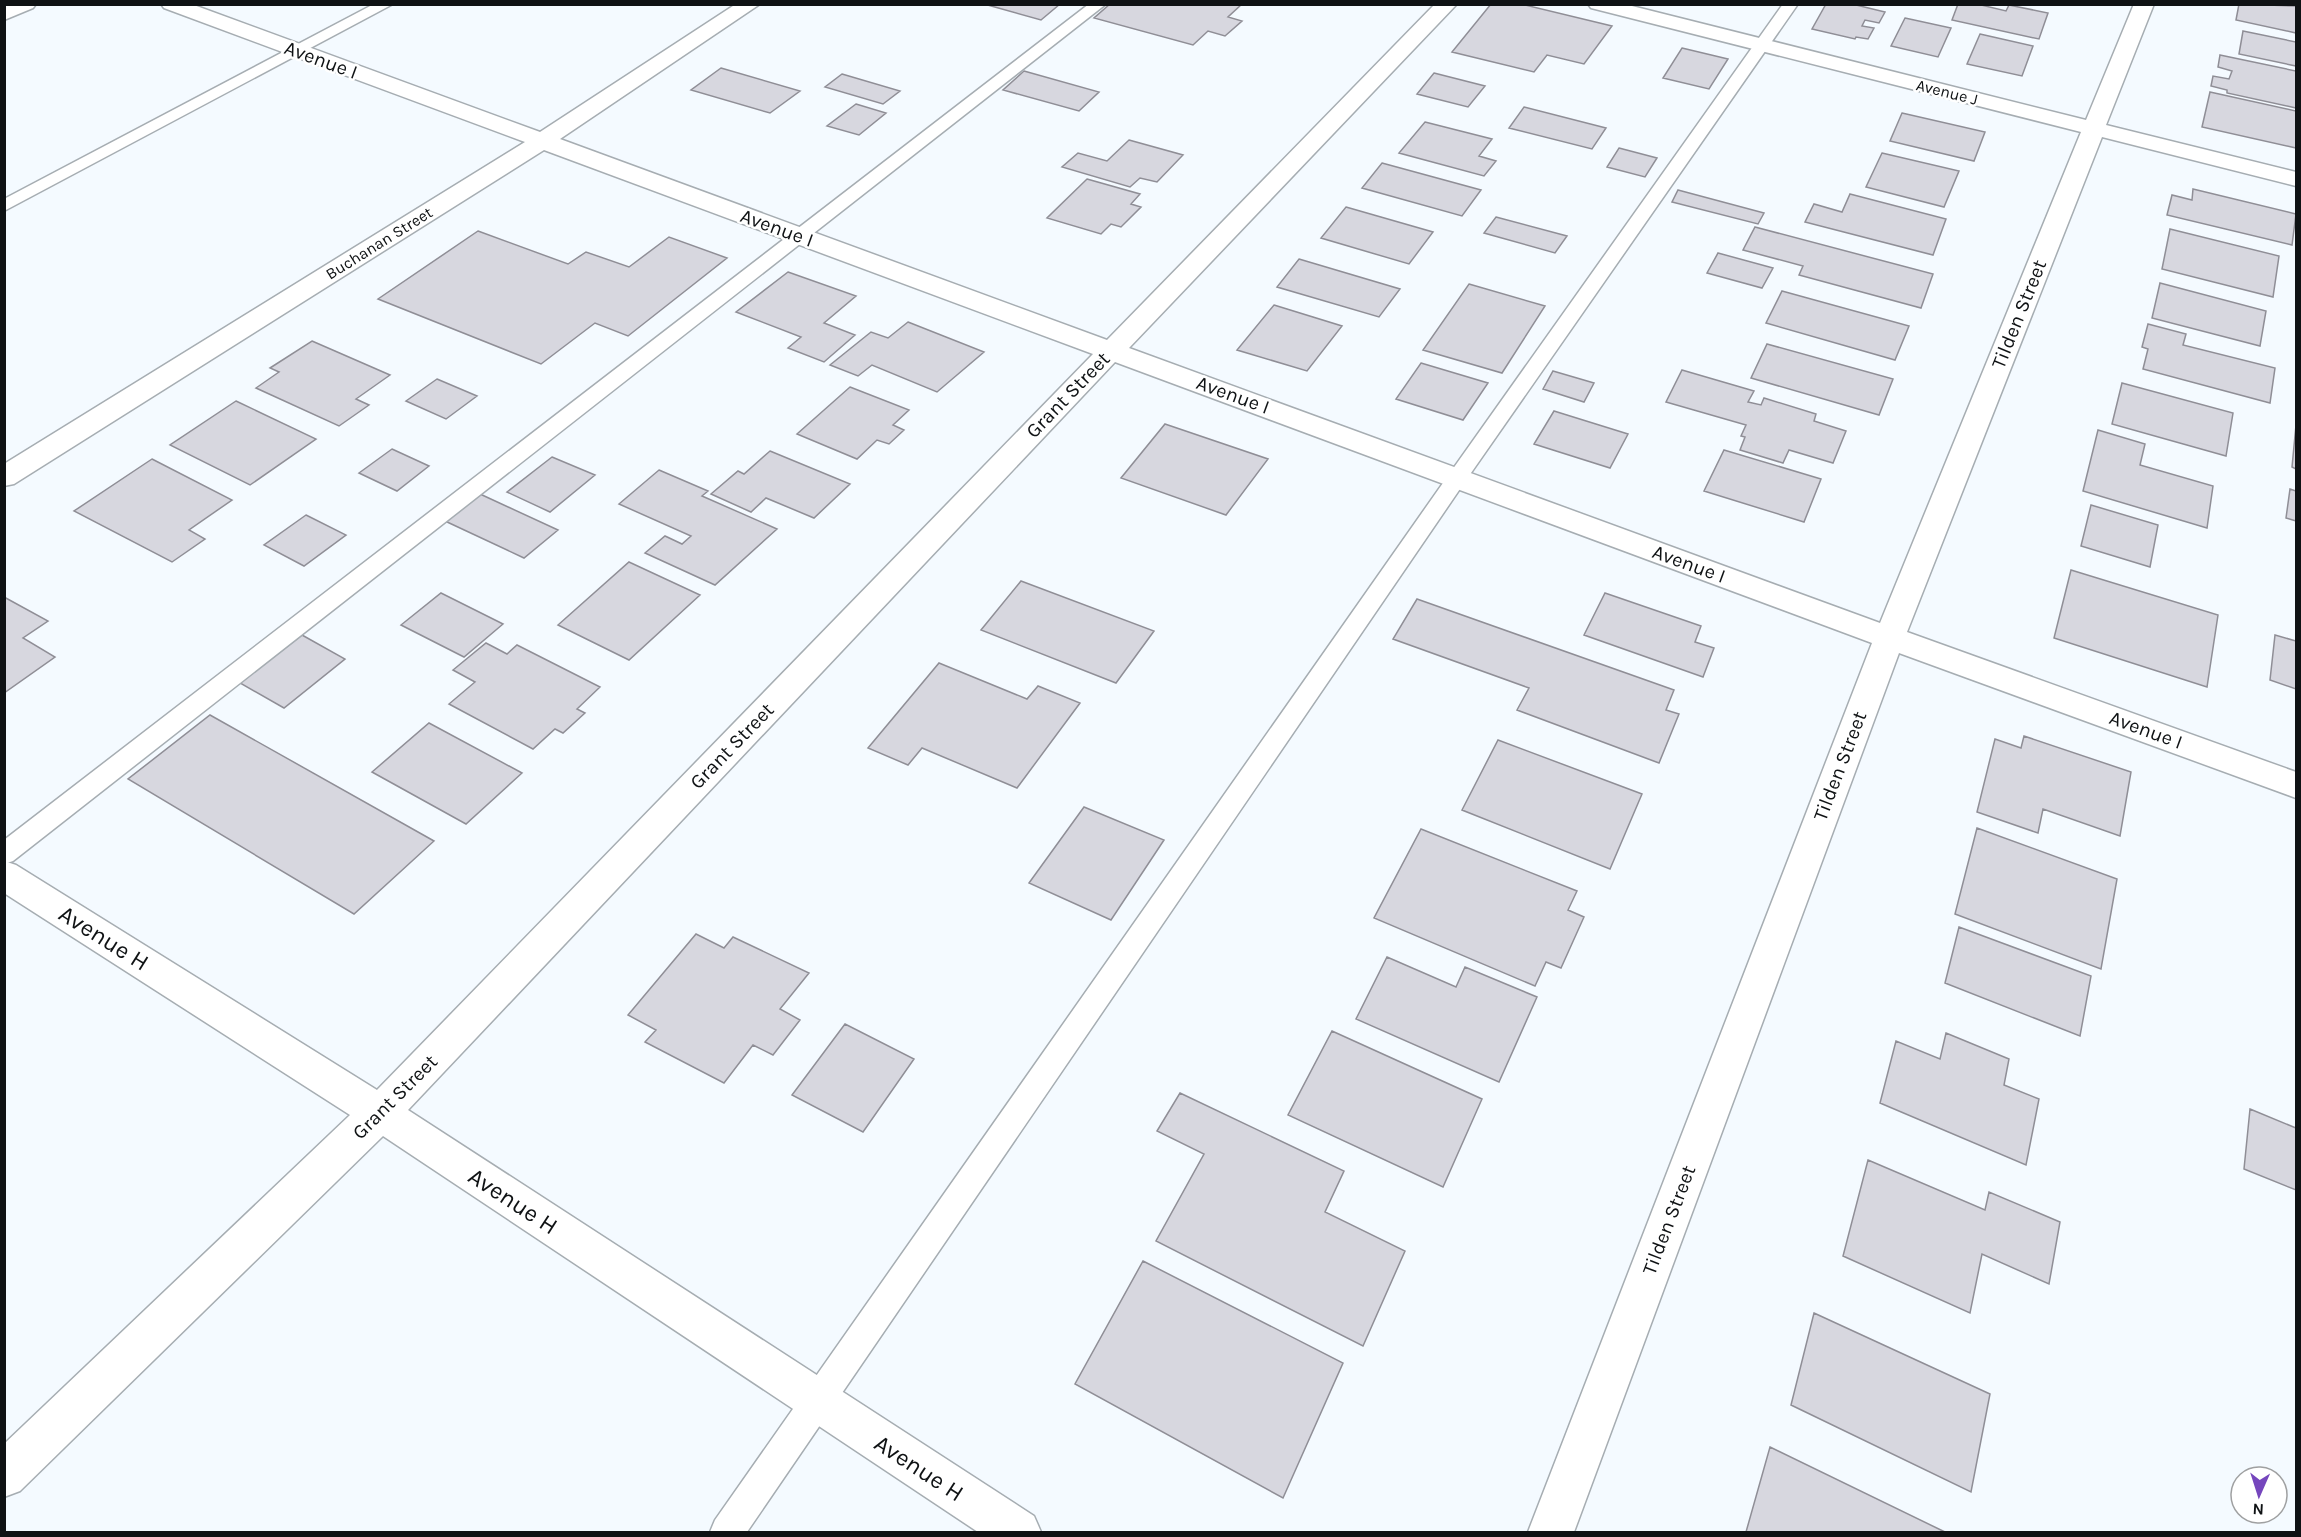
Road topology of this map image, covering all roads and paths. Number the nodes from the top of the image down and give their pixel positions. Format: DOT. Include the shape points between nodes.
graph roads {
  1 [pos="26,4"];
  2 [pos="171,4"];
  3 [pos="386,4"];
  4 [pos="750,4"];
  5 [pos="1099,4"];
  6 [pos="1447,4"];
  7 [pos="1598,4"];
  8 [pos="1791,4"];
  9 [pos="2144,4"];
  10 [pos="4,14"];
  11 [pos="1764,46"];
  12 [pos="296,51"];
  13 [pos="2094,129"];
  14 [pos="541,142"];
  15 [pos="2296,179"];
  16 [pos="4,206"];
  17 [pos="800,236"];
  18 [pos="1112,350"];
  19 [pos="4,477"];
  20 [pos="1457,478"];
  21 [pos="1889,638"];
  22 [pos="2296,785"];
  23 [pos="4,854"];
  24 [pos="4,875"];
  25 [pos="380,1113"];
  26 [pos="819,1402"];
  27 [pos="4,1475"];
  28 [pos="728,1533"];
  29 [pos="1018,1533"];
  30 [pos="1551,1533"];
  1 -- 10 [label="street"];
  2 -- 12 [label="street, Avenue I"];
  3 -- 12 [label="lane"];
  4 -- 14 [label="street, Buchanan Street"];
  5 -- 17 [label="lane"];
  6 -- 18 [label="street, Grant Street"];
  7 -- 11 [label="street, Avenue J"];
  8 -- 11 [label="lane"];
  9 -- 13 [label="street, Tilden Street"];
  11 -- 13 [label="street, Avenue J"];
  11 -- 20 [label="lane"];
  12 -- 14 [label="street, Avenue I"];
  12 -- 16 [label="lane"];
  13 -- 15 [label="street, Avenue J"];
  13 -- 21 [label="street, Tilden Street"];
  14 -- 17 [label="street, Avenue I"];
  14 -- 19 [label="street, Buchanan Street"];
  17 -- 18 [label="street, Avenue I"];
  17 -- 23 [label="lane"];
  18 -- 20 [label="street, Avenue I"];
  18 -- 25 [label="street, Grant Street"];
  20 -- 21 [label="street, Avenue I"];
  20 -- 26 [label="lane"];
  21 -- 22 [label="street, Avenue I"];
  21 -- 30 [label="street, Tilden Street"];
  24 -- 25 [label="street, Avenue H"];
  25 -- 26 [label="street, Avenue H"];
  25 -- 27 [label="street, Grant Street"];
  26 -- 28 [label="lane"];
  26 -- 29 [label="street, Avenue H"];
}
